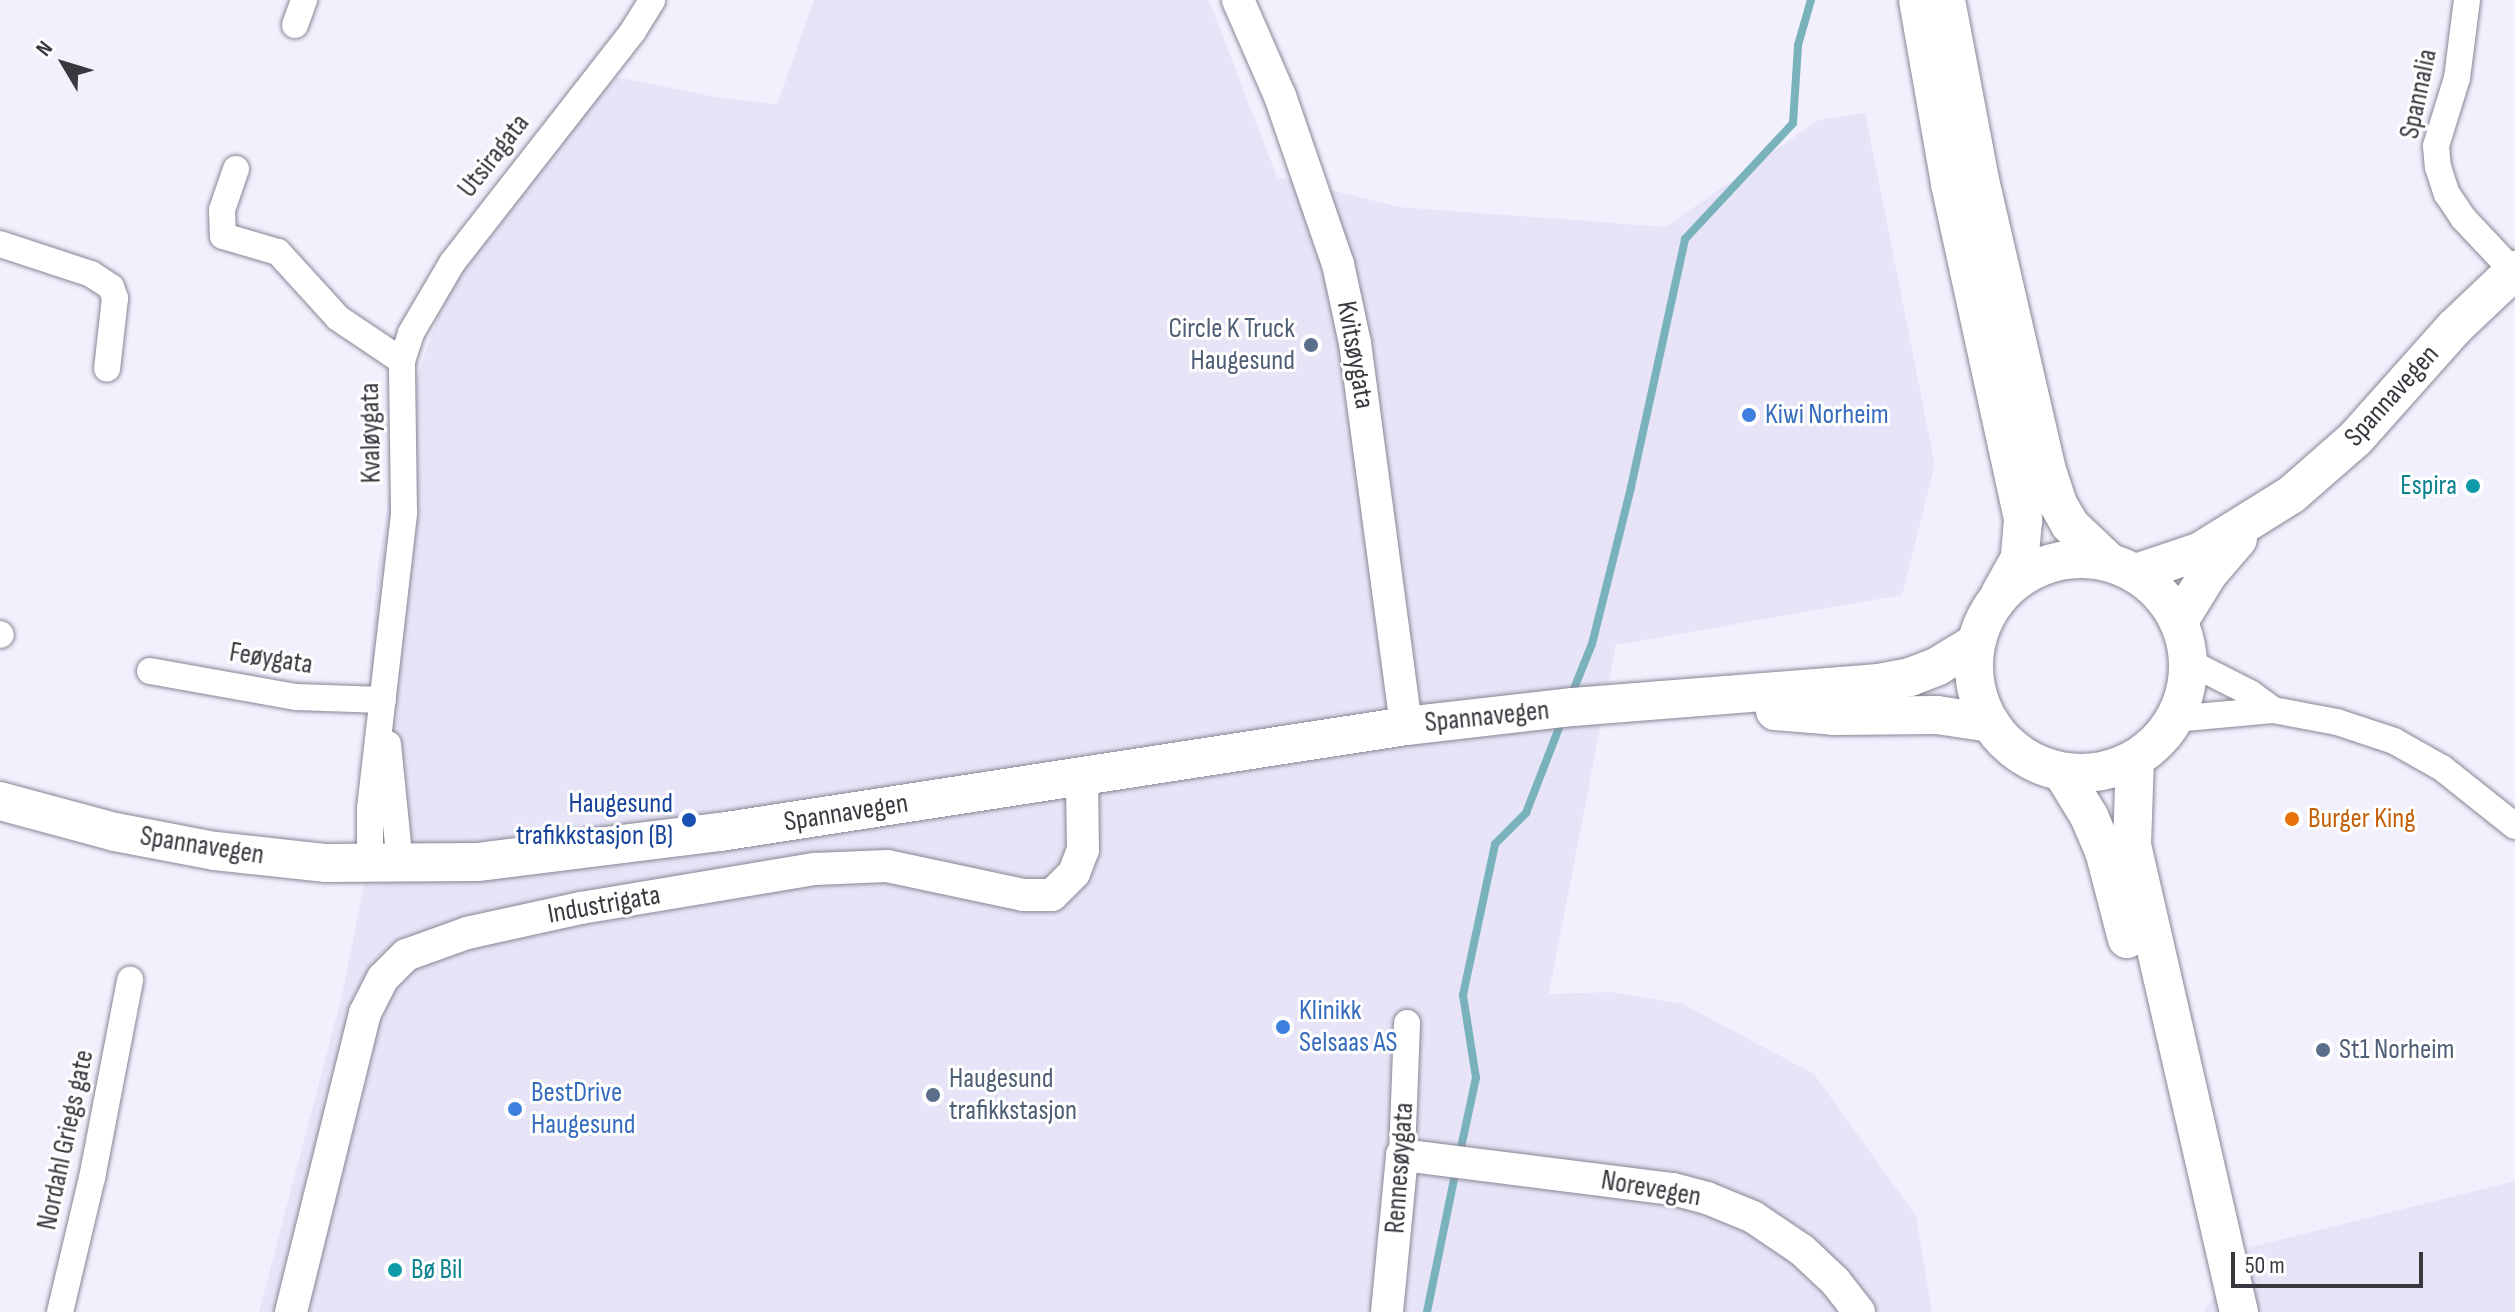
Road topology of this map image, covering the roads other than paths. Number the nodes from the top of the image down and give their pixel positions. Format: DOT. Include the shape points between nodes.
graph roads {
  1 [pos="652,0"];
  2 [pos="1238,0"];
  3 [pos="1918,0"];
  4 [pos="1946,0"];
  5 [pos="2467,0"];
  6 [pos="236,169"];
  7 [pos="0,244"];
  8 [pos="2514,270"];
  9 [pos="402,361"];
  10 [pos="107,369"];
  11 [pos="2263,516"];
  12 [pos="2122,567"];
  13 [pos="1999,597"];
  14 [pos="2179,621"];
  15 [pos="1976,643"];
  16 [pos="2189,662"];
  17 [pos="150,671"];
  18 [pos="383,700"];
  19 [pos="1693,700"];
  20 [pos="2273,710"];
  21 [pos="2174,719"];
  22 [pos="1990,723"];
  23 [pos="1406,726"];
  24 [pos="2135,759"];
  25 [pos="2062,772"];
  26 [pos="1082,777"];
  27 [pos="0,801"];
  28 [pos="2515,826"];
  29 [pos="385,864"];
  30 [pos="130,980"];
  31 [pos="1407,1023"];
  32 [pos="1402,1155"];
  33 [pos="60,1312"];
  34 [pos="291,1312"];
  35 [pos="1387,1312"];
  36 [pos="1859,1312"];
  37 [pos="2214,1312"];
  38 [pos="2239,1312"];
  1 -- 9 [label="street, Utsiragata" via="452,263 418,319"];
  2 -- 23 [label="street, Kvitsøygata" via="1280,96 1338,264 1355,343"];
  3 -- 13 [label="main road" via="1950,184 2023,520 2020,558"];
  4 -- 12 [label="main road" via="1980,180 2046,467 2070,525"];
  5 -- 8 [label="street, Spannalia" via="2457,78 2436,146 2438,167 2463,218"];
  6 -- 9 [label="street, Kvaløygata" via="222,210 223,236 278,252 338,318"];
  7 -- 10 [label="street" via="91,274 111,287 115,298"];
  8 -- 11 [label="main road, Spannavegen" via="2356,438"];
  9 -- 18 [label="street, Kvaløygata" via="404,512"];
  11 -- 12 [label="main road, Spannavegen" via="2163,567"];
  11 -- 14 [label="main road, Spannavegen" via="2208,574"];
  12 -- 13 [label="main road" via="2078,559 2048,563"];
  12 -- 14 [label="main road" via="2168,602"];
  13 -- 15 [label="main road"];
  14 -- 16 [label="main road"];
  15 -- 19 [label="main road" via="1910,677"];
  15 -- 22 [label="main road" via="1977,693"];
  16 -- 20 [label="street"];
  16 -- 21 [label="main road" via="2186,692"];
  17 -- 18 [label="street, Feøygata" via="296,697"];
  18 -- 29 [label="street, Kvaløygata"];
  19 -- 22 [label="main road" via="1730,709 1937,715"];
  19 -- 23 [label="main road, Spannavegen"];
  20 -- 21 [label="street"];
  20 -- 28 [label="street" via="2337,722 2394,741 2442,768"];
  21 -- 24 [label="main road"];
  22 -- 25 [label="main road" via="2013,750"];
  23 -- 26 [label="main road, Spannavegen"];
  24 -- 25 [label="main road" via="2099,772"];
  24 -- 38 [label="main road" via="2132,845"];
  25 -- 37 [label="main road" via="2104,851"];
  26 -- 29 [label="main road, Spannavegen" via="720,832 478,862"];
  26 -- 34 [label="street, Industrigata" via="1083,850 1074,873 1052,895 1023,895 887,866 830,867 581,908 467,933 406,955 383,978 365,1013"];
  27 -- 29 [label="main road, Spannavegen" via="115,832 215,851"];
  30 -- 33 [label="street, Nordahl Griegs gate"];
  31 -- 32 [label="street, Rennesøygata"];
  32 -- 35 [label="street, Rennesøygata"];
  32 -- 36 [label="street, Norevegen" via="1673,1189 1707,1198 1753,1217 1802,1250"];
}
